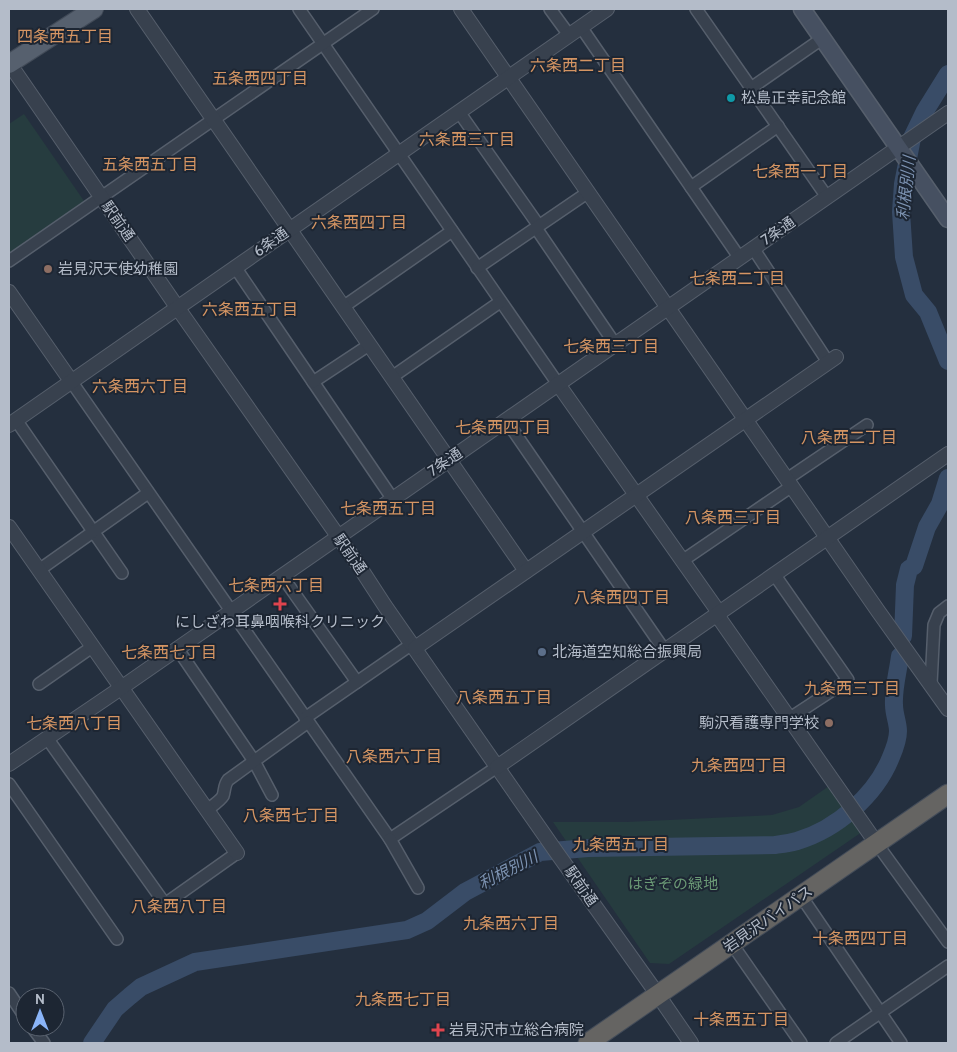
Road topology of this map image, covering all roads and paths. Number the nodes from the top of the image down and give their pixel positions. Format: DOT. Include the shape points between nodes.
graph roads {
  1 [pos="94,9"];
  2 [pos="137,9"];
  3 [pos="299,9"];
  4 [pos="373,9"];
  5 [pos="461,9"];
  6 [pos="550,9"];
  7 [pos="607,9"];
  8 [pos="696,9"];
  9 [pos="802,9"];
  10 [pos="575,31"];
  11 [pos="823,38"];
  12 [pos="323,43"];
  13 [pos="9,63"];
  14 [pos="508,78"];
  15 [pos="751,88"];
  16 [pos="459,112"];
  17 [pos="948,113"];
  18 [pos="213,119"];
  19 [pos="778,126"];
  20 [pos="895,145"];
  21 [pos="399,154"];
  22 [pos="691,187"];
  23 [pos="587,193"];
  24 [pos="827,197"];
  25 [pos="101,198"];
  26 [pos="948,219"];
  27 [pos="538,227"];
  28 [pos="289,229"];
  29 [pos="452,231"];
  30 [pos="753,248"];
  31 [pos="739,258"];
  32 [pos="9,261"];
  33 [pos="234,267"];
  34 [pos="477,268"];
  35 [pos="9,292"];
  36 [pos="500,302"];
  37 [pos="177,306"];
  38 [pos="343,307"];
  39 [pos="669,307"];
  40 [pos="615,344"];
  41 [pos="369,345"];
  42 [pos="832,360"];
  43 [pos="392,377"];
  44 [pos="71,381"];
  45 [pos="313,382"];
  46 [pos="558,384"];
  47 [pos="745,419"];
  48 [pos="506,420"];
  49 [pos="12,422"];
  50 [pos="867,424"];
  51 [pos="948,454"];
  52 [pos="449,459"];
  53 [pos="789,483"];
  54 [pos="148,492"];
  55 [pos="636,494"];
  56 [pos="392,498"];
  57 [pos="9,527"];
  58 [pos="94,531"];
  59 [pos="584,531"];
  60 [pos="337,536"];
  61 [pos="827,537"];
  62 [pos="682,561"];
  63 [pos="39,570"];
  64 [pos="526,571"];
  65 [pos="122,574"];
  66 [pos="774,574"];
  67 [pos="282,576"];
  68 [pos="948,606"];
  69 [pos="231,610"];
  70 [pos="718,614"];
  71 [pos="414,646"];
  72 [pos="92,647"];
  73 [pos="177,648"];
  74 [pos="665,651"];
  75 [pos="928,679"];
  76 [pos="357,682"];
  77 [pos="38,684"];
  78 [pos="121,688"];
  79 [pos="948,709"];
  80 [pos="790,718"];
  81 [pos="306,720"];
  82 [pos="47,738"];
  83 [pos="10,760"];
  84 [pos="254,761"];
  85 [pos="497,767"];
  86 [pos="9,784"];
  87 [pos="948,794"];
  88 [pos="272,795"];
  89 [pos="207,810"];
  90 [pos="390,839"];
  91 [pos="877,844"];
  92 [pos="237,853"];
  93 [pos="418,888"];
  94 [pos="801,896"];
  95 [pos="117,939"];
  96 [pos="948,942"];
  97 [pos="732,944"];
  98 [pos="948,966"];
  99 [pos="658,995"];
  100 [pos="880,1013"];
  101 [pos="588,1043"];
  102 [pos="691,1043"];
  103 [pos="801,1043"];
  104 [pos="836,1043"];
  105 [pos="901,1043"];
  1 -- 13 [label="main road"];
  2 -- 18 [label="street"];
  3 -- 12 [label="street"];
  4 -- 12 [label="street"];
  5 -- 14 [label="street"];
  6 -- 10 [label="street"];
  7 -- 10 [label="street, 6条通"];
  8 -- 15 [label="street"];
  9 -- 11 [label="main road"];
  10 -- 14 [label="street, 6条通"];
  10 -- 22 [label="street"];
  11 -- 15 [label="street"];
  11 -- 20 [label="main road"];
  12 -- 18 [label="street"];
  12 -- 21 [label="street"];
  13 -- 25 [label="street, 駅前通"];
  14 -- 16 [label="street, 6条通"];
  14 -- 23 [label="street"];
  15 -- 19 [label="street"];
  16 -- 21 [label="street, 6条通"];
  16 -- 27 [label="street"];
  17 -- 20 [label="street, 7条通"];
  18 -- 25 [label="street"];
  18 -- 28 [label="street"];
  19 -- 22 [label="street"];
  19 -- 24 [label="street"];
  20 -- 24 [label="street, 7条通"];
  20 -- 26 [label="main road"];
  21 -- 28 [label="street, 6条通"];
  21 -- 29 [label="street"];
  22 -- 31 [label="street"];
  23 -- 27 [label="street"];
  23 -- 39 [label="street"];
  24 -- 30 [label="street, 7条通"];
  25 -- 32 [label="street"];
  25 -- 37 [label="street, 駅前通"];
  27 -- 34 [label="street"];
  27 -- 40 [label="street"];
  28 -- 33 [label="street, 6条通"];
  28 -- 38 [label="street"];
  29 -- 34 [label="street"];
  29 -- 38 [label="street"];
  30 -- 31 [label="street, 7条通"];
  30 -- 42 [label="street"];
  31 -- 39 [label="street, 7条通"];
  33 -- 37 [label="street, 6条通"];
  33 -- 45 [label="street"];
  34 -- 36 [label="street"];
  35 -- 44 [label="street"];
  36 -- 43 [label="street"];
  36 -- 46 [label="street"];
  37 -- 44 [label="street, 6条通"];
  37 -- 60 [label="street, 駅前通"];
  38 -- 41 [label="street"];
  39 -- 40 [label="street, 7条通"];
  39 -- 47 [label="street"];
  40 -- 46 [label="street, 7条通"];
  41 -- 43 [label="street"];
  41 -- 45 [label="street"];
  42 -- 47 [label="street"];
  43 -- 52 [label="street"];
  44 -- 49 [label="street, 6条通"];
  44 -- 54 [label="street"];
  45 -- 56 [label="street"];
  46 -- 48 [label="street, 7条通"];
  46 -- 55 [label="street"];
  47 -- 53 [label="street"];
  47 -- 55 [label="street"];
  48 -- 52 [label="street, 7条通"];
  48 -- 59 [label="street"];
  49 -- 58 [label="street"];
  50 -- 53 [label="street"];
  51 -- 61 [label="street"];
  52 -- 56 [label="street, 7条通"];
  52 -- 64 [label="street"];
  53 -- 61 [label="street"];
  53 -- 62 [label="street"];
  54 -- 58 [label="street"];
  54 -- 69 [label="street"];
  55 -- 59 [label="street"];
  55 -- 62 [label="street"];
  56 -- 60 [label="street, 7条通"];
  57 -- 63 [label="street"];
  58 -- 63 [label="street"];
  58 -- 65 [label="street"];
  59 -- 64 [label="street"];
  59 -- 74 [label="street"];
  60 -- 67 [label="street, 7条通"];
  60 -- 71 [label="street, 駅前通"];
  61 -- 66 [label="street"];
  61 -- 75 [label="street"];
  62 -- 70 [label="street"];
  63 -- 72 [label="street"];
  64 -- 71 [label="street"];
  66 -- 70 [label="street"];
  66 -- 80 [label="street" via="848,680"];
  67 -- 69 [label="street, 7条通"];
  67 -- 76 [label="street"];
  68 -- 75 [label="street" via="939,613 934,625"];
  69 -- 73 [label="street, 7条通"];
  69 -- 81 [label="street"];
  70 -- 74 [label="street"];
  70 -- 80 [label="street"];
  71 -- 76 [label="street"];
  71 -- 85 [label="street, 駅前通"];
  72 -- 77 [label="street"];
  72 -- 78 [label="street"];
  73 -- 78 [label="street, 7条通"];
  73 -- 84 [label="street"];
  74 -- 85 [label="street"];
  75 -- 79 [label="street"];
  76 -- 81 [label="street"];
  78 -- 82 [label="street, 7条通"];
  78 -- 89 [label="street"];
  80 -- 91 [label="street"];
  81 -- 84 [label="street"];
  81 -- 90 [label="street"];
  82 -- 83 [label="street, 7条通"];
  82 -- 92 [label="street" via="165,904"];
  84 -- 88 [label="street"];
  84 -- 89 [label="street" via="228,780 221,799"];
  85 -- 90 [label="street"];
  85 -- 99 [label="street, 駅前通"];
  86 -- 95 [label="street"];
  87 -- 91 [label="highway, 岩見沢バイパス"];
  89 -- 92 [label="street"];
  90 -- 93 [label="street"];
  91 -- 94 [label="highway, 岩見沢バイパス"];
  91 -- 96 [label="street"];
  94 -- 97 [label="highway, 岩見沢バイパス"];
  94 -- 100 [label="street"];
  97 -- 99 [label="highway, 岩見沢バイパス"];
  97 -- 103 [label="street"];
  98 -- 100 [label="street"];
  99 -- 101 [label="highway, 岩見沢バイパス"];
  99 -- 102 [label="street, 駅前通"];
  100 -- 104 [label="street"];
  100 -- 105 [label="street"];
}
